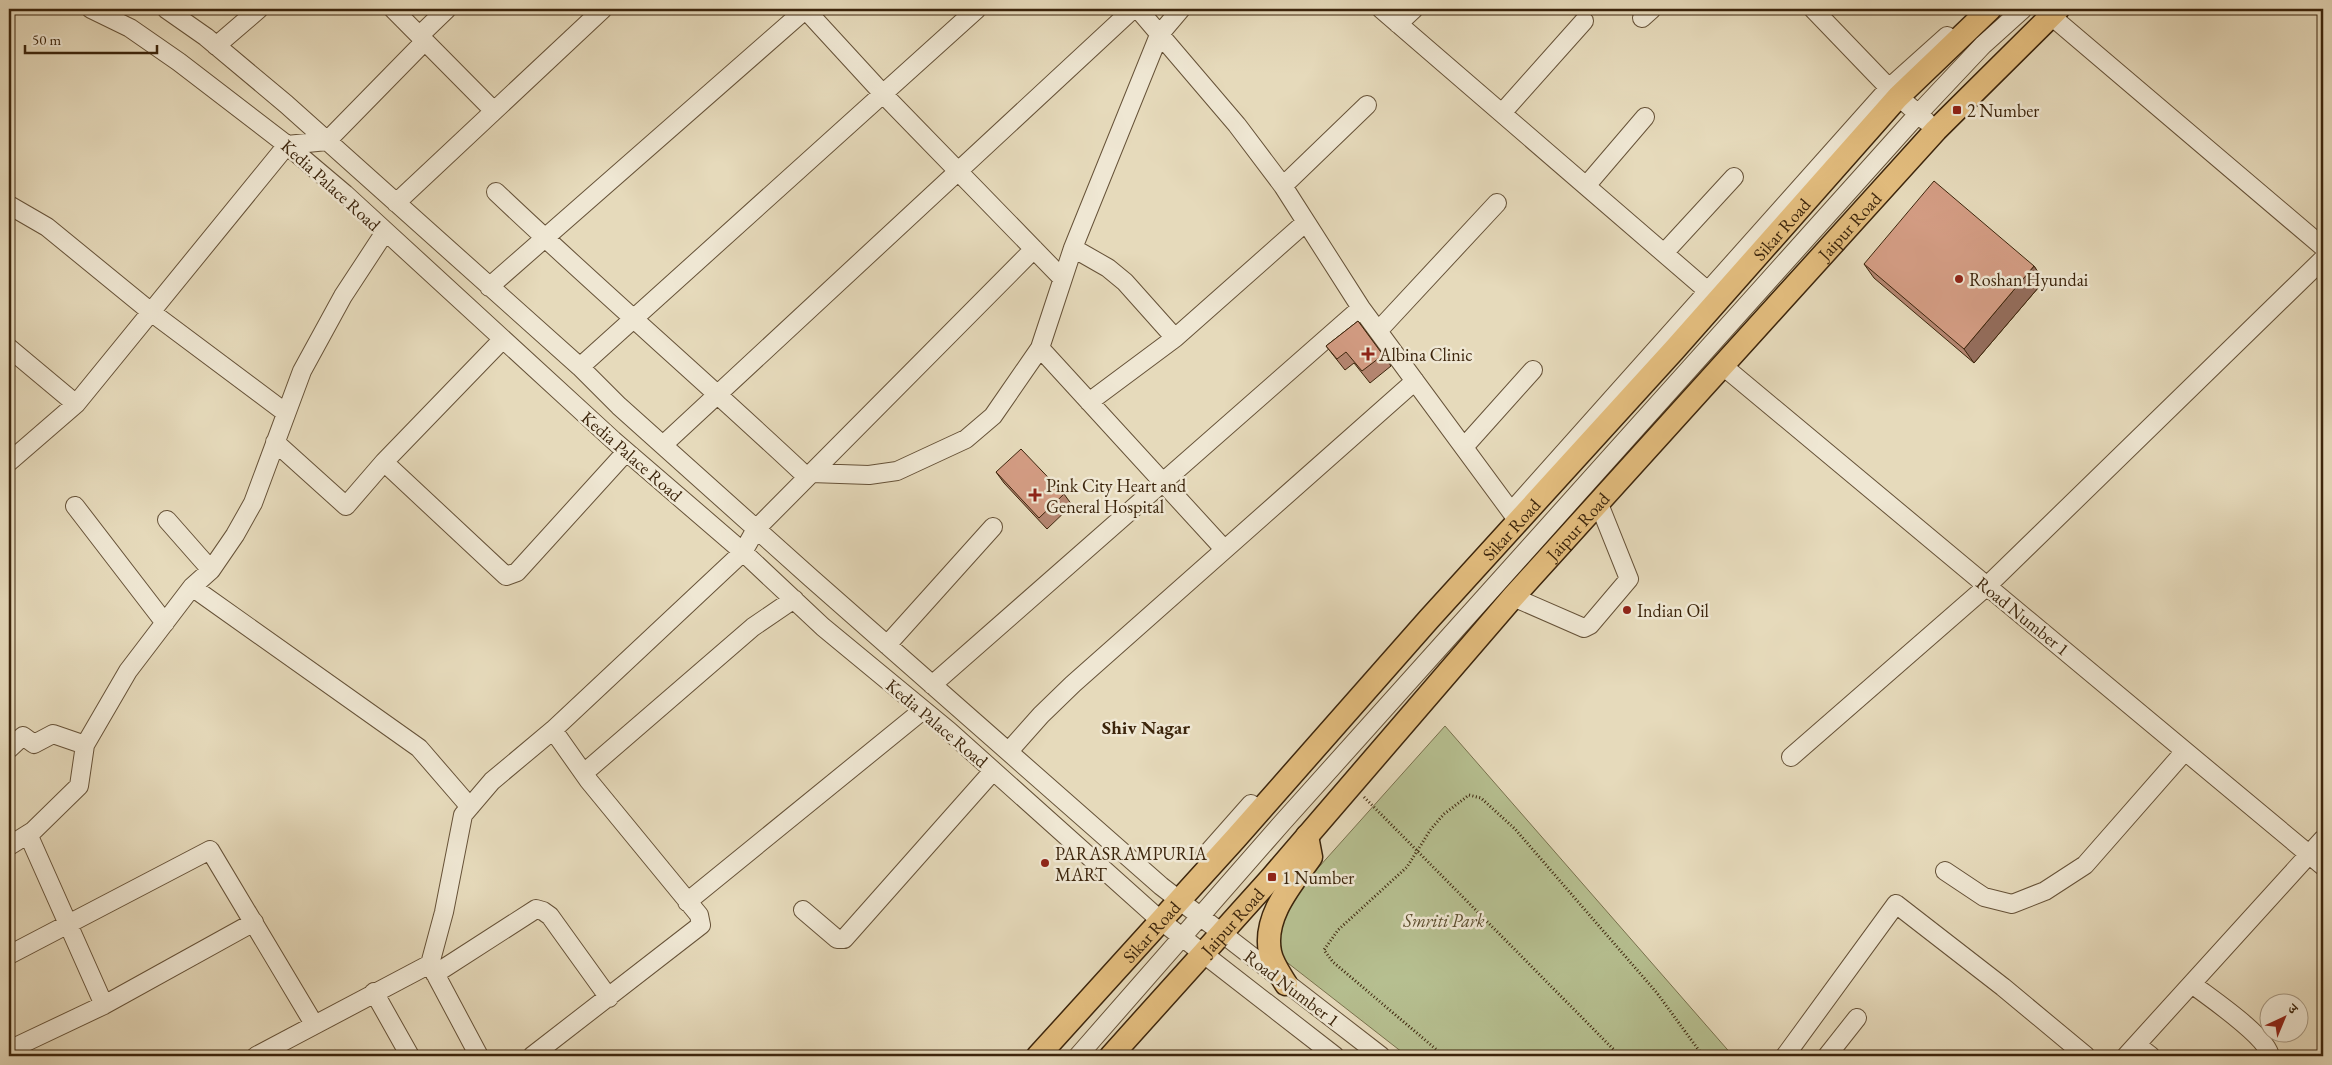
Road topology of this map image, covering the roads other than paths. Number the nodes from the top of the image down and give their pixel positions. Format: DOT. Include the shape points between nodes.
graph roads {
  1 [pos="91,9"];
  2 [pos="166,9"];
  3 [pos="259,9"];
  4 [pos="393,9"];
  5 [pos="447,9"];
  6 [pos="603,9"];
  7 [pos="805,9"];
  8 [pos="977,9"];
  9 [pos="1133,9"];
  10 [pos="1138,9"];
  11 [pos="1181,9"];
  12 [pos="1381,9"];
  13 [pos="1414,9"];
  14 [pos="1813,9"];
  15 [pos="1977,9"];
  16 [pos="1990,9"];
  17 [pos="2022,9"];
  18 [pos="2054,12"];
  19 [pos="1584,22"];
  20 [pos="1398,24"];
  21 [pos="1159,34"];
  22 [pos="422,38"];
  23 [pos="216,46"];
  24 [pos="1893,92"];
  25 [pos="884,95"];
  26 [pos="1367,105"];
  27 [pos="494,111"];
  28 [pos="1502,113"];
  29 [pos="1918,114"];
  30 [pos="1646,117"];
  31 [pos="1936,130"];
  32 [pos="327,141"];
  33 [pos="287,145"];
  34 [pos="959,172"];
  35 [pos="1734,177"];
  36 [pos="1283,186"];
  37 [pos="1586,186"];
  38 [pos="496,192"];
  39 [pos="396,203"];
  40 [pos="1497,203"];
  41 [pos="9,205"];
  42 [pos="1306,222"];
  43 [pos="385,232"];
  44 [pos="544,238"];
  45 [pos="2323,247"];
  46 [pos="1073,248"];
  47 [pos="1034,249"];
  48 [pos="1664,253"];
  49 [pos="2323,260"];
  50 [pos="1062,278"];
  51 [pos="489,287"];
  52 [pos="1713,296"];
  53 [pos="1360,308"];
  54 [pos="151,312"];
  55 [pos="633,320"];
  56 [pos="1378,331"];
  57 [pos="1175,338"];
  58 [pos="502,340"];
  59 [pos="9,348"];
  60 [pos="1040,348"];
  61 [pos="1723,366"];
  62 [pos="580,367"];
  63 [pos="1533,370"];
  64 [pos="1415,381"];
  65 [pos="719,394"];
  66 [pos="1089,402"];
  67 [pos="76,404"];
  68 [pos="286,413"];
  69 [pos="275,442"];
  70 [pos="663,445"];
  71 [pos="1464,447"];
  72 [pos="626,452"];
  73 [pos="9,462"];
  74 [pos="384,462"];
  75 [pos="809,475"];
  76 [pos="1163,483"];
  77 [pos="1599,504"];
  78 [pos="75,506"];
  79 [pos="1515,517"];
  80 [pos="167,520"];
  81 [pos="992,527"];
  82 [pos="756,528"];
  83 [pos="1224,549"];
  84 [pos="743,552"];
  85 [pos="211,570"];
  86 [pos="192,587"];
  87 [pos="1986,587"];
  88 [pos="1513,597"];
  89 [pos="794,599"];
  90 [pos="165,623"];
  91 [pos="887,645"];
  92 [pos="932,685"];
  93 [pos="923,710"];
  94 [pos="553,730"];
  95 [pos="85,745"];
  96 [pos="9,748"];
  97 [pos="1009,751"];
  98 [pos="2185,751"];
  99 [pos="1791,757"];
  100 [pos="993,771"];
  101 [pos="584,773"];
  102 [pos="470,807"];
  103 [pos="28,834"];
  104 [pos="1307,836"];
  105 [pos="2323,839"];
  106 [pos="9,846"];
  107 [pos="2309,855"];
  108 [pos="2323,866"];
  109 [pos="1945,870"];
  110 [pos="1175,896"];
  111 [pos="687,902"];
  112 [pos="802,910"];
  113 [pos="1200,917"];
  114 [pos="1160,920"];
  115 [pos="254,922"];
  116 [pos="67,923"];
  117 [pos="1221,933"];
  118 [pos="1182,938"];
  119 [pos="1201,954"];
  120 [pos="9,955"];
  121 [pos="432,969"];
  122 [pos="1286,984"];
  123 [pos="2192,984"];
  124 [pos="374,992"];
  125 [pos="609,998"];
  126 [pos="104,1005"];
  127 [pos="1857,1018"];
  128 [pos="314,1024"];
  129 [pos="9,1050"];
  130 [pos="2132,1051"];
  131 [pos="256,1056"];
  132 [pos="410,1056"];
  133 [pos="478,1056"];
  134 [pos="532,1056"];
  135 [pos="1038,1056"];
  136 [pos="1078,1056"];
  137 [pos="1111,1056"];
  138 [pos="1335,1056"];
  139 [pos="1382,1056"];
  140 [pos="1786,1056"];
  141 [pos="1827,1056"];
  142 [pos="2086,1056"];
  143 [pos="2151,1056"];
  144 [pos="2270,1056"];
  1 -- 33 [label="street, Kedia Palace Road" via="130,28 179,62"];
  2 -- 23 [label="street, Kedia Palace Road"];
  3 -- 23 [label="street"];
  4 -- 22 [label="street"];
  5 -- 22 [label="street"];
  6 -- 27 [label="street"];
  7 -- 25 [label="street"];
  7 -- 44 [label="street"];
  8 -- 25 [label="street"];
  9 -- 34 [label="street"];
  10 -- 21 [label="street"];
  11 -- 21 [label="street"];
  12 -- 20 [label="street"];
  13 -- 20 [label="street"];
  14 -- 24 [label="street"];
  15 -- 24 [label="street"];
  16 -- 24 [label="main road, Sikar Road"];
  17 -- 29 [label="street"];
  18 -- 31 [label="main road, Jaipur Road"];
  18 -- 45 [label="street"];
  19 -- 28 [label="street"];
  20 -- 28 [label="street"];
  21 -- 36 [label="street" via="1237,125"];
  21 -- 46 [label="street"];
  22 -- 27 [label="street"];
  22 -- 32 [label="street"];
  23 -- 32 [label="street, Kedia Palace Road"];
  24 -- 29 [label="street"];
  24 -- 52 [label="main road, Sikar Road"];
  25 -- 34 [label="street"];
  25 -- 55 [label="street"];
  26 -- 36 [label="street"];
  27 -- 39 [label="street"];
  28 -- 37 [label="street"];
  29 -- 31 [label="street"];
  29 -- 113 [label="street"];
  30 -- 37 [label="street"];
  31 -- 61 [label="main road, Jaipur Road"];
  32 -- 33 [label="street"];
  32 -- 39 [label="street, Kedia Palace Road"];
  33 -- 43 [label="street, Kedia Palace Road"];
  33 -- 54 [label="street"];
  34 -- 47 [label="street"];
  34 -- 65 [label="street"];
  35 -- 48 [label="street"];
  36 -- 42 [label="street"];
  37 -- 48 [label="street"];
  38 -- 44 [label="street"];
  39 -- 51 [label="street, Kedia Palace Road"];
  40 -- 56 [label="street"];
  41 -- 54 [label="street" via="47,227"];
  42 -- 53 [label="street"];
  42 -- 57 [label="street"];
  43 -- 58 [label="street, Kedia Palace Road"];
  43 -- 68 [label="street" via="338,304 302,371"];
  44 -- 51 [label="street"];
  44 -- 55 [label="street"];
  46 -- 50 [label="street"];
  46 -- 57 [label="street" via="1125,282"];
  47 -- 50 [label="street"];
  47 -- 75 [label="street"];
  48 -- 52 [label="street"];
  49 -- 87 [label="street"];
  50 -- 60 [label="street"];
  51 -- 62 [label="street, Kedia Palace Road"];
  52 -- 79 [label="main road, Sikar Road"];
  53 -- 56 [label="street"];
  53 -- 76 [label="street"];
  54 -- 67 [label="street"];
  54 -- 68 [label="street"];
  55 -- 62 [label="street"];
  55 -- 65 [label="street"];
  56 -- 64 [label="street"];
  57 -- 66 [label="street"];
  58 -- 72 [label="street, Kedia Palace Road"];
  58 -- 74 [label="street"];
  59 -- 67 [label="street"];
  60 -- 66 [label="street"];
  60 -- 75 [label="street" via="993,416 966,439 897,470 869,475"];
  61 -- 77 [label="main road, Jaipur Road"];
  61 -- 87 [label="street, Road Number 1"];
  62 -- 70 [label="street, Kedia Palace Road"];
  63 -- 71 [label="street"];
  64 -- 71 [label="street"];
  64 -- 83 [label="street"];
  65 -- 70 [label="street"];
  65 -- 75 [label="street"];
  66 -- 76 [label="street"];
  67 -- 73 [label="street"];
  68 -- 69 [label="street"];
  69 -- 74 [label="street" via="346,506"];
  69 -- 85 [label="street" via="253,503"];
  70 -- 82 [label="street, Kedia Palace Road"];
  71 -- 79 [label="street"];
  72 -- 74 [label="street" via="518,572 506,576"];
  72 -- 84 [label="street, Kedia Palace Road"];
  75 -- 82 [label="street"];
  76 -- 83 [label="street"];
  76 -- 92 [label="street"];
  77 -- 88 [label="main road, Jaipur Road"];
  77 -- 88 [label="street" via="1629,579 1590,625 1584,628"];
  78 -- 90 [label="street"];
  79 -- 110 [label="main road, Sikar Road"];
  80 -- 85 [label="street"];
  81 -- 91 [label="street"];
  82 -- 84 [label="street"];
  82 -- 91 [label="street, Kedia Palace Road"];
  83 -- 97 [label="street" via="1072,684"];
  84 -- 89 [label="street, Kedia Palace Road"];
  84 -- 94 [label="street"];
  85 -- 86 [label="street"];
  86 -- 90 [label="street"];
  86 -- 102 [label="street" via="419,748"];
  87 -- 98 [label="street, Road Number 1"];
  87 -- 99 [label="street"];
  88 -- 104 [label="main road, Jaipur Road"];
  89 -- 93 [label="street, Kedia Palace Road" via="823,628"];
  89 -- 101 [label="street" via="746,633"];
  90 -- 95 [label="street" via="128,671"];
  91 -- 92 [label="street, Kedia Palace Road"];
  92 -- 97 [label="street, Kedia Palace Road"];
  93 -- 100 [label="street, Kedia Palace Road"];
  93 -- 111 [label="street"];
  94 -- 101 [label="street"];
  94 -- 102 [label="street" via="492,781"];
  95 -- 96 [label="street" via="53,734 34,744 23,736"];
  95 -- 103 [label="street" via="78,786"];
  97 -- 110 [label="street, Kedia Palace Road" via="1100,834"];
  98 -- 107 [label="street, Road Number 1"];
  98 -- 109 [label="street" via="2085,864 2045,891 2012,904 1984,897"];
  100 -- 112 [label="street" via="844,939 837,939"];
  100 -- 114 [label="street, Kedia Palace Road"];
  101 -- 111 [label="street"];
  102 -- 121 [label="street" via="463,815"];
  103 -- 106 [label="street"];
  103 -- 116 [label="street"];
  104 -- 117 [label="main road, Jaipur Road"];
  104 -- 122 [label="main road" via="1310,857 1274,914 1269,932 1270,953"];
  105 -- 107 [label="street"];
  107 -- 108 [label="street, Road Number 1"];
  107 -- 123 [label="street"];
  110 -- 113 [label="street, Road Number 1"];
  110 -- 114 [label="main road, Sikar Road"];
  111 -- 125 [label="street" via="699,915 699,928"];
  113 -- 117 [label="street, Road Number 1"];
  113 -- 118 [label="street"];
  114 -- 118 [label="street, Road Number 1"];
  114 -- 135 [label="main road, Sikar Road"];
  115 -- 116 [label="street" via="210,850"];
  115 -- 126 [label="street"];
  115 -- 128 [label="street"];
  116 -- 120 [label="street"];
  116 -- 126 [label="street"];
  117 -- 119 [label="main road, Jaipur Road"];
  117 -- 122 [label="street, Road Number 1"];
  118 -- 119 [label="street, Road Number 1"];
  118 -- 136 [label="street"];
  119 -- 137 [label="main road, Jaipur Road"];
  119 -- 138 [label="street, Road Number 1"];
  121 -- 124 [label="street"];
  121 -- 125 [label="street" via="536,909 543,910"];
  121 -- 133 [label="street"];
  122 -- 139 [label="street, Road Number 1"];
  123 -- 130 [label="street"];
  123 -- 144 [label="street" via="2256,1034 2266,1045"];
  124 -- 128 [label="street"];
  124 -- 132 [label="street"];
  125 -- 134 [label="street"];
  126 -- 129 [label="street"];
  127 -- 141 [label="street"];
  128 -- 131 [label="street"];
  130 -- 143 [label="street"];
  140 -- 142 [label="street" via="1896,904"];
}
